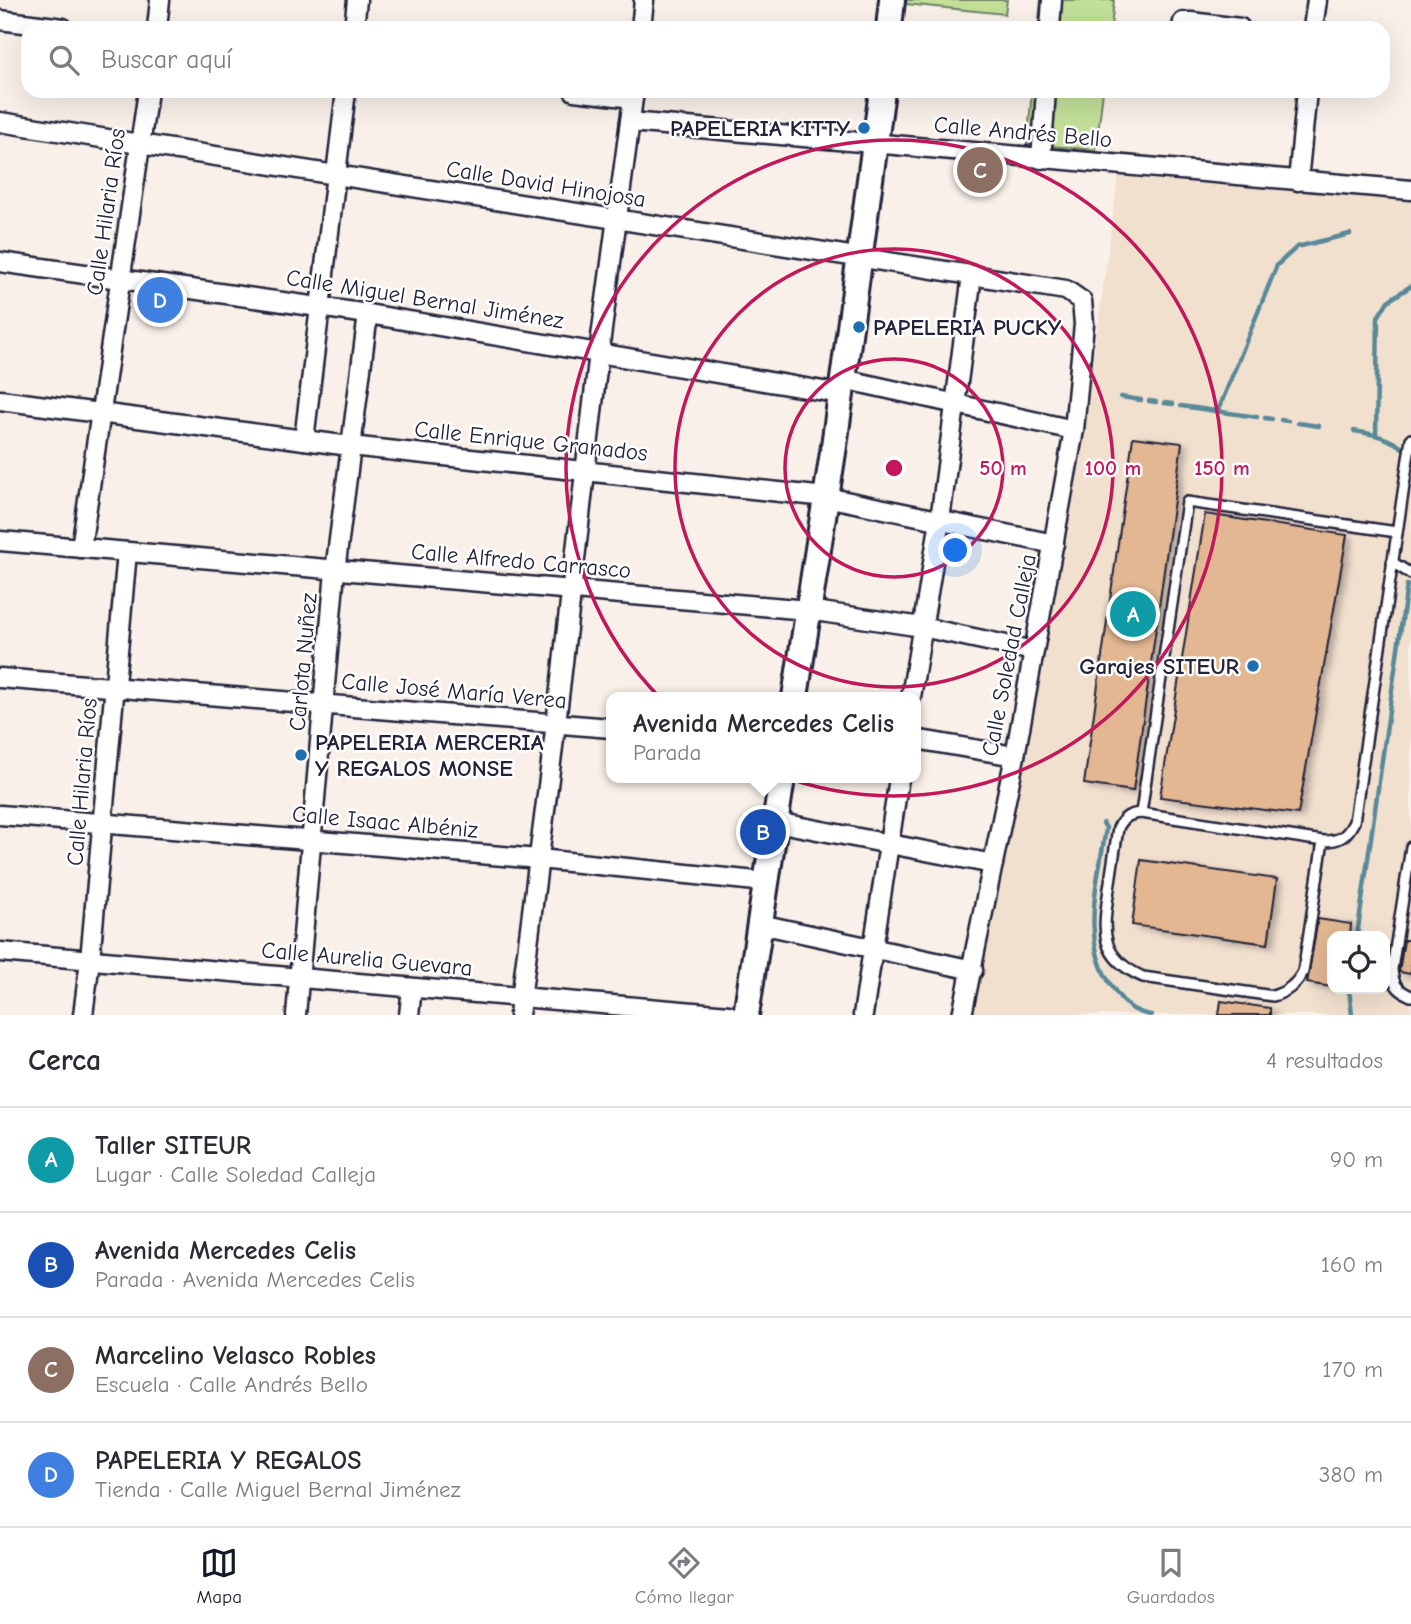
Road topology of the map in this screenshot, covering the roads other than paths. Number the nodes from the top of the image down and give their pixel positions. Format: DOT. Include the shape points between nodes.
graph roads {
  1 [pos="160,0"];
  2 [pos="357,0"];
  3 [pos="644,0"];
  4 [pos="892,0"];
  5 [pos="1052,0"];
  6 [pos="1317,0"];
  7 [pos="0,20"];
  8 [pos="158,21"];
  9 [pos="355,21"];
  10 [pos="642,21"];
  11 [pos="890,21"];
  12 [pos="1050,21"];
  13 [pos="1314,21"];
  14 [pos="21,23"];
  15 [pos="147,98"];
  16 [pos="345,98"];
  17 [pos="634,98"];
  18 [pos="881,98"];
  19 [pos="1045,98"];
  20 [pos="1306,98"];
  21 [pos="630,121"];
  22 [pos="0,122"];
  23 [pos="140,144"];
  24 [pos="876,144"];
  25 [pos="1041,159"];
  26 [pos="335,175"];
  27 [pos="1298,181"];
  28 [pos="1411,190"];
  29 [pos="617,219"];
  30 [pos="860,258"];
  31 [pos="0,262"];
  32 [pos="972,275"];
  33 [pos="121,279"];
  34 [pos="1082,301"];
  35 [pos="318,306"];
  36 [pos="368,314"];
  37 [pos="599,352"];
  38 [pos="842,387"];
  39 [pos="0,400"];
  40 [pos="955,404"];
  41 [pos="100,414"];
  42 [pos="1074,430"];
  43 [pos="1411,439"];
  44 [pos="304,440"];
  45 [pos="350,446"];
  46 [pos="585,471"];
  47 [pos="826,497"];
  48 [pos="940,520"];
  49 [pos="1397,532"];
  50 [pos="0,541"];
  51 [pos="1054,544"];
  52 [pos="81,548"];
  53 [pos="127,552"];
  54 [pos="1392,562"];
  55 [pos="335,571"];
  56 [pos="1411,574"];
  57 [pos="571,590"];
  58 [pos="808,610"];
  59 [pos="922,627"];
  60 [pos="1034,650"];
  61 [pos="0,678"];
  62 [pos="115,688"];
  63 [pos="796,692"];
  64 [pos="912,692"];
  65 [pos="324,705"];
  66 [pos="556,723"];
  67 [pos="606,728"];
  68 [pos="921,740"];
  69 [pos="1014,756"];
  70 [pos="781,783"];
  71 [pos="898,783"];
  72 [pos="1141,813"];
  73 [pos="0,815"];
  74 [pos="776,822"];
  75 [pos="103,823"];
  76 [pos="312,840"];
  77 [pos="1323,841"];
  78 [pos="889,844"];
  79 [pos="1411,847"];
  80 [pos="539,859"];
  81 [pos="993,864"];
  82 [pos="766,882"];
  83 [pos="760,924"];
  84 [pos="873,948"];
  85 [pos="0,952"];
  86 [pos="90,960"];
  87 [pos="973,970"];
  88 [pos="300,978"];
  89 [pos="412,988"];
  90 [pos="1411,996"];
  91 [pos="520,1006"];
  92 [pos="627,1011"];
  93 [pos="83,1015"];
  94 [pos="296,1015"];
  95 [pos="409,1015"];
  96 [pos="729,1015"];
  97 [pos="746,1015"];
  98 [pos="863,1015"];
  99 [pos="962,1015"];
  1 -- 8 [label="street"];
  2 -- 9 [label="street"];
  3 -- 10 [label="street"];
  4 -- 11 [label="main road"];
  5 -- 12 [label="street"];
  6 -- 13 [label="street"];
  7 -- 14 [label="street"];
  15 -- 23 [label="street, Calle Hilaria Ríos"];
  16 -- 26 [label="street"];
  17 -- 21 [label="street"];
  18 -- 24 [label="main road"];
  19 -- 25 [label="street"];
  20 -- 27 [label="street"];
  21 -- 24 [label="street, Calle Andrés Bello"];
  21 -- 29 [label="street"];
  22 -- 23 [label="street, Calle David Hinojosa"];
  23 -- 26 [label="street, Calle David Hinojosa"];
  23 -- 33 [label="street, Calle Hilaria Ríos"];
  24 -- 25 [label="street, Calle Andrés Bello"];
  24 -- 30 [label="main road"];
  25 -- 27 [label="street, Calle Andrés Bello"];
  26 -- 29 [label="street, Calle David Hinojosa"];
  26 -- 35 [label="street"];
  27 -- 28 [label="street, Calle Andrés Bello"];
  29 -- 30 [label="street, Calle David Hinojosa"];
  29 -- 37 [label="street"];
  30 -- 32 [label="street, Calle David Hinojosa"];
  30 -- 38 [label="main road"];
  31 -- 33 [label="street, Calle Miguel Bernal Jiménez"];
  32 -- 34 [label="street, Calle David Hinojosa" via="1066,290"];
  32 -- 40 [label="street"];
  33 -- 35 [label="street, Calle Miguel Bernal Jiménez"];
  33 -- 41 [label="street, Calle Hilaria Ríos"];
  34 -- 42 [label="street, Calle Soledad Calleja"];
  35 -- 36 [label="street, Calle Miguel Bernal Jiménez"];
  35 -- 44 [label="street"];
  36 -- 37 [label="street, Calle Miguel Bernal Jiménez"];
  36 -- 45 [label="street, Carlota Nuñez"];
  37 -- 38 [label="street, Calle Miguel Bernal Jiménez"];
  37 -- 46 [label="street"];
  38 -- 40 [label="street, Calle Miguel Bernal Jiménez"];
  38 -- 47 [label="main road"];
  39 -- 41 [label="street, Calle Enrique Granados"];
  40 -- 42 [label="street, Calle Miguel Bernal Jiménez"];
  40 -- 48 [label="street"];
  41 -- 44 [label="street, Calle Enrique Granados"];
  41 -- 52 [label="street, Calle Hilaria Ríos"];
  42 -- 51 [label="street, Calle Soledad Calleja"];
  43 -- 49 [label="lane"];
  44 -- 45 [label="street, Calle Enrique Granados"];
  45 -- 46 [label="street, Calle Enrique Granados"];
  45 -- 55 [label="street, Carlota Nuñez"];
  46 -- 47 [label="street, Calle Enrique Granados"];
  46 -- 57 [label="street"];
  47 -- 48 [label="street, Calle Enrique Granados"];
  47 -- 58 [label="main road"];
  48 -- 51 [label="street, Calle Enrique Granados"];
  48 -- 59 [label="street"];
  49 -- 54 [label="lane"];
  49 -- 72 [label="lane" via="1187,502"];
  50 -- 52 [label="street, Calle Alfredo Carrasco"];
  51 -- 60 [label="street, Calle Soledad Calleja"];
  52 -- 53 [label="street, Calle Alfredo Carrasco"];
  53 -- 55 [label="street, Calle Alfredo Carrasco"];
  53 -- 62 [label="street, Calle Hilaria Ríos"];
  54 -- 56 [label="lane"];
  54 -- 77 [label="lane" via="1353,822 1337,841"];
  55 -- 57 [label="street, Calle Alfredo Carrasco"];
  55 -- 65 [label="street, Carlota Nuñez"];
  57 -- 58 [label="street, Calle Alfredo Carrasco"];
  57 -- 66 [label="street"];
  58 -- 59 [label="street, Calle Alfredo Carrasco"];
  58 -- 63 [label="main road"];
  59 -- 60 [label="street, Calle Alfredo Carrasco"];
  59 -- 64 [label="street"];
  60 -- 69 [label="street, Calle Soledad Calleja"];
  61 -- 62 [label="street, Calle José María Verea"];
  62 -- 65 [label="street, Calle José María Verea"];
  62 -- 75 [label="street, Calle Hilaria Ríos"];
  65 -- 66 [label="street, Calle José María Verea"];
  65 -- 76 [label="street, Carlota Nuñez"];
  66 -- 67 [label="street, Calle José María Verea"];
  66 -- 80 [label="street"];
  68 -- 69 [label="street"];
  69 -- 81 [label="street, Calle Soledad Calleja"];
  70 -- 74 [label="main road"];
  71 -- 78 [label="street"];
  72 -- 77 [label="lane"];
  72 -- 77 [label="lane" via="1130,814 1118,828 1104,927 1107,946 1116,959 1143,977 1273,996 1290,989 1303,972"];
  73 -- 75 [label="street, Calle Isaac Albéniz"];
  74 -- 78 [label="street"];
  74 -- 82 [label="main road"];
  75 -- 76 [label="street, Calle Isaac Albéniz"];
  75 -- 86 [label="street, Calle Hilaria Ríos"];
  76 -- 80 [label="street, Calle Isaac Albéniz"];
  76 -- 88 [label="street, Carlota Nuñez"];
  78 -- 81 [label="street"];
  78 -- 84 [label="street"];
  79 -- 90 [label="lane" via="1392,969 1399,990"];
  80 -- 82 [label="street, Calle Isaac Albéniz"];
  80 -- 91 [label="street"];
  81 -- 87 [label="street, Calle Soledad Calleja"];
  82 -- 83 [label="main road"];
  83 -- 84 [label="street"];
  83 -- 97 [label="main road"];
  84 -- 87 [label="street"];
  84 -- 98 [label="street"];
  85 -- 86 [label="street, Calle Aurelia Guevara"];
  86 -- 88 [label="street, Calle Aurelia Guevara"];
  86 -- 93 [label="street, Calle Hilaria Ríos"];
  87 -- 99 [label="street, Calle Soledad Calleja"];
  88 -- 89 [label="street, Calle Aurelia Guevara"];
  88 -- 94 [label="street, Carlota Nuñez"];
  89 -- 91 [label="street, Calle Aurelia Guevara"];
  89 -- 95 [label="street"];
  91 -- 92 [label="street, Calle Aurelia Guevara"];
  92 -- 96 [label="street, Calle Aurelia Guevara"];
}
